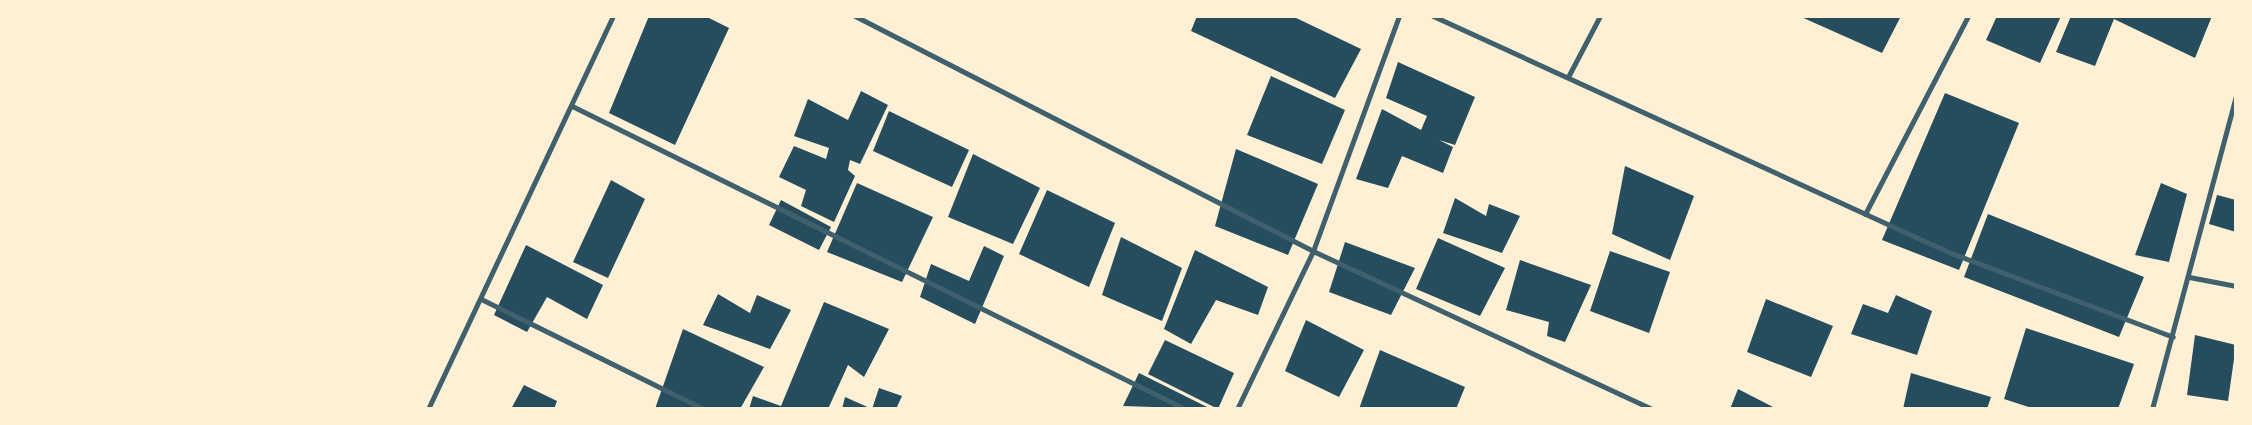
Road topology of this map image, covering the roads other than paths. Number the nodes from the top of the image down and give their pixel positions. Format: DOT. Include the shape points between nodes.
graph roads {
  1 [pos="613,16"];
  2 [pos="855,16"];
  3 [pos="1399,16"];
  4 [pos="1433,16"];
  5 [pos="1600,16"];
  6 [pos="1968,16"];
  7 [pos="1569,75"];
  8 [pos="2236,96"];
  9 [pos="572,106"];
  10 [pos="1865,214"];
  11 [pos="1313,251"];
  12 [pos="2189,277"];
  13 [pos="2236,286"];
  14 [pos="481,299"];
  15 [pos="2173,336"];
  16 [pos="428,409"];
  17 [pos="704,409"];
  18 [pos="1186,409"];
  19 [pos="1237,409"];
  20 [pos="1652,409"];
  21 [pos="2152,409"];
  1 -- 9 [label="street"];
  2 -- 11 [label="street"];
  3 -- 11 [label="street"];
  4 -- 7 [label="street"];
  5 -- 7 [label="street"];
  6 -- 10 [label="street"];
  7 -- 10 [label="street"];
  8 -- 12 [label="street"];
  9 -- 14 [label="street"];
  9 -- 18 [label="street"];
  10 -- 15 [label="street" via="1960,257"];
  11 -- 19 [label="street"];
  11 -- 20 [label="street"];
  12 -- 13 [label="street"];
  12 -- 15 [label="street"];
  14 -- 16 [label="street"];
  14 -- 17 [label="street"];
  15 -- 21 [label="street"];
}
